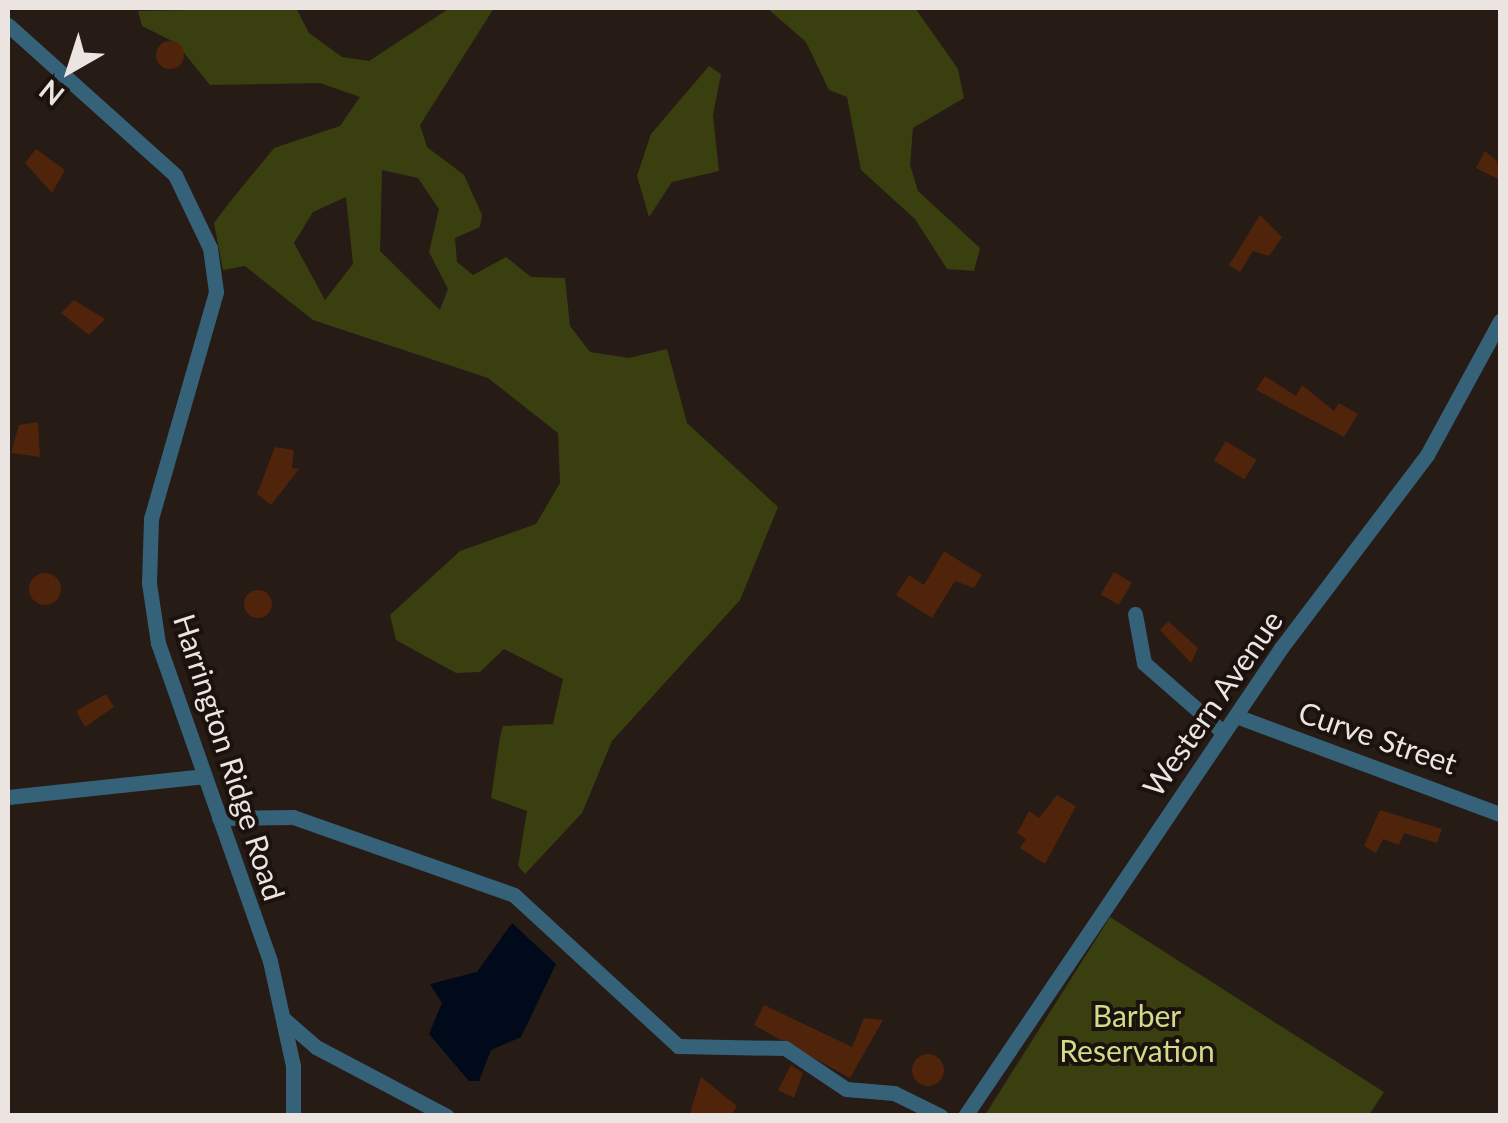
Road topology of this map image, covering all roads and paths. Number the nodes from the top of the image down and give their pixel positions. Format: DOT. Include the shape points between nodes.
graph roads {
  1 [pos="8,24"];
  2 [pos="1500,321"];
  3 [pos="1136,614"];
  4 [pos="1236,716"];
  5 [pos="1224,733"];
  6 [pos="203,776"];
  7 [pos="8,798"];
  8 [pos="1500,814"];
  9 [pos="219,818"];
  10 [pos="285,1020"];
  11 [pos="293,1116"];
  12 [pos="447,1116"];
  13 [pos="942,1116"];
  14 [pos="965,1116"];
  1 -- 6 [label="street, Harrington Ridge Road" via="175,175 210,248 214,304 159,486 147,560 158,643"];
  2 -- 4 [label="street, Western Avenue" via="1427,455"];
  3 -- 5 [label="street" via="1144,663"];
  4 -- 5 [label="street, Western Avenue"];
  4 -- 8 [label="street, Curve Street"];
  5 -- 14 [label="street, Western Avenue"];
  6 -- 7 [label="street"];
  6 -- 9 [label="street, Harrington Ridge Road"];
  9 -- 10 [label="street, Harrington Ridge Road"];
  9 -- 13 [label="street" via="292,818 514,895 678,1046 785,1048 846,1089 894,1093"];
  10 -- 11 [label="street, Harrington Ridge Road"];
  10 -- 12 [label="street" via="316,1048"];
}
